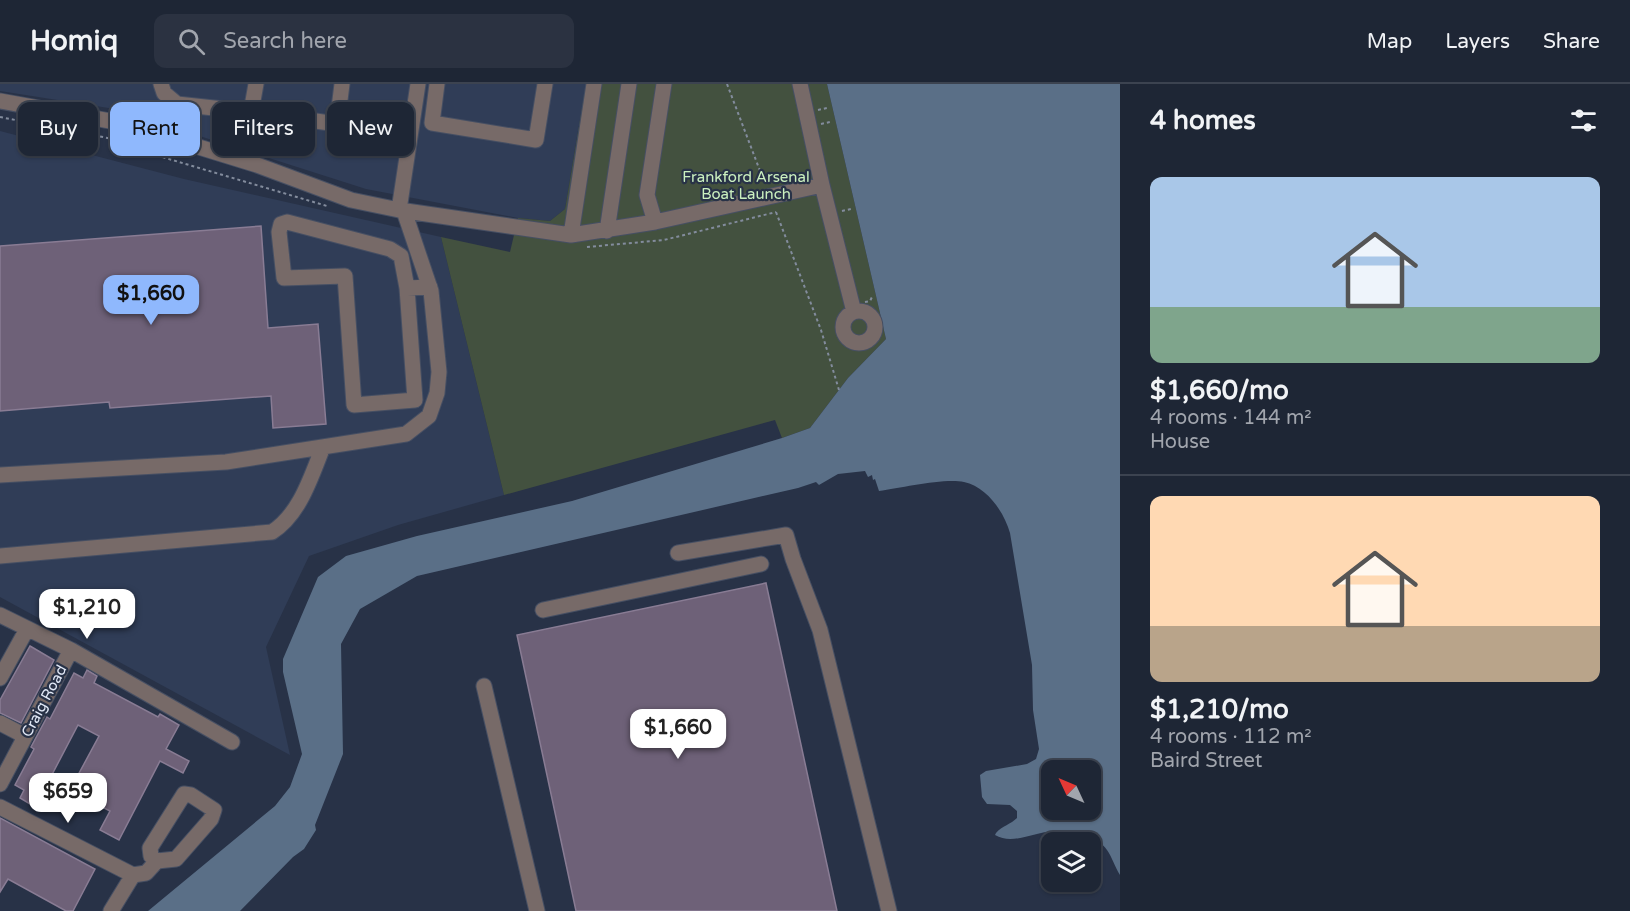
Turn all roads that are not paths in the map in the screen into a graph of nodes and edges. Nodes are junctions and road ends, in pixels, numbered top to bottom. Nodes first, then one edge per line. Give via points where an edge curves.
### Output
1 (161, 84) edge
2 (256, 84) edge
3 (342, 84) edge
4 (418, 84) edge
5 (437, 84) edge
6 (545, 84) edge
7 (594, 84) edge
8 (629, 84) edge
9 (664, 84) edge
10 (800, 84) edge
11 (0, 101) edge
12 (253, 102) edge
13 (212, 108) edge
14 (315, 121) edge
15 (822, 185) junction
16 (401, 210) junction
17 (655, 222) junction
18 (607, 231) junction
19 (571, 235) junction
20 (430, 287) junction
21 (407, 288) junction
22 (854, 312) dead end
23 (323, 447) junction
24 (0, 475) edge
25 (718, 547) junction
26 (678, 553) dead end
27 (0, 556) edge
28 (761, 564) dead end
29 (726, 572) junction
30 (543, 610) dead end
31 (0, 615) edge
32 (27, 629) junction
33 (71, 650) junction
34 (0, 678) edge
35 (484, 686) dead end
36 (0, 723) edge
37 (25, 736) junction
38 (232, 742) dead end
39 (0, 784) edge
40 (0, 807) edge
41 (157, 861) junction
42 (127, 872) junction
43 (111, 911) edge
44 (537, 911) edge
45 (889, 911) edge

1 - 13 street via 164,93 177,104
2 - 12 street
3 - 14 street via 337,124
4 - 16 street
5 - 6 street via 432,123 536,140
7 - 19 street
8 - 18 street
9 - 17 street via 647,195
10 - 15 street
11 - 16 street via 122,123 257,165 351,200
15 - 17 street
15 - 22 street
16 - 19 street
16 - 20 street
17 - 18 street
18 - 19 street
20 - 21 street
20 - 23 street via 439,372 429,416 406,434
21 - 21 street via 401,256 390,249 287,222 281,224 284,278 345,276 354,405 415,400
23 - 24 street via 226,462
23 - 27 street via 299,502 284,524 272,532
25 - 26 street
25 - 29 street
25 - 45 street via 786,535 820,630
28 - 29 street
29 - 30 street
31 - 32 street
32 - 33 street
32 - 34 street
33 - 37 street, Craig Road
33 - 38 street
35 - 44 street
36 - 37 street
37 - 39 street, Craig Road
40 - 42 street
41 - 41 street via 150,848 184,794 214,810 211,819 176,859
41 - 42 street via 146,873
42 - 43 street

